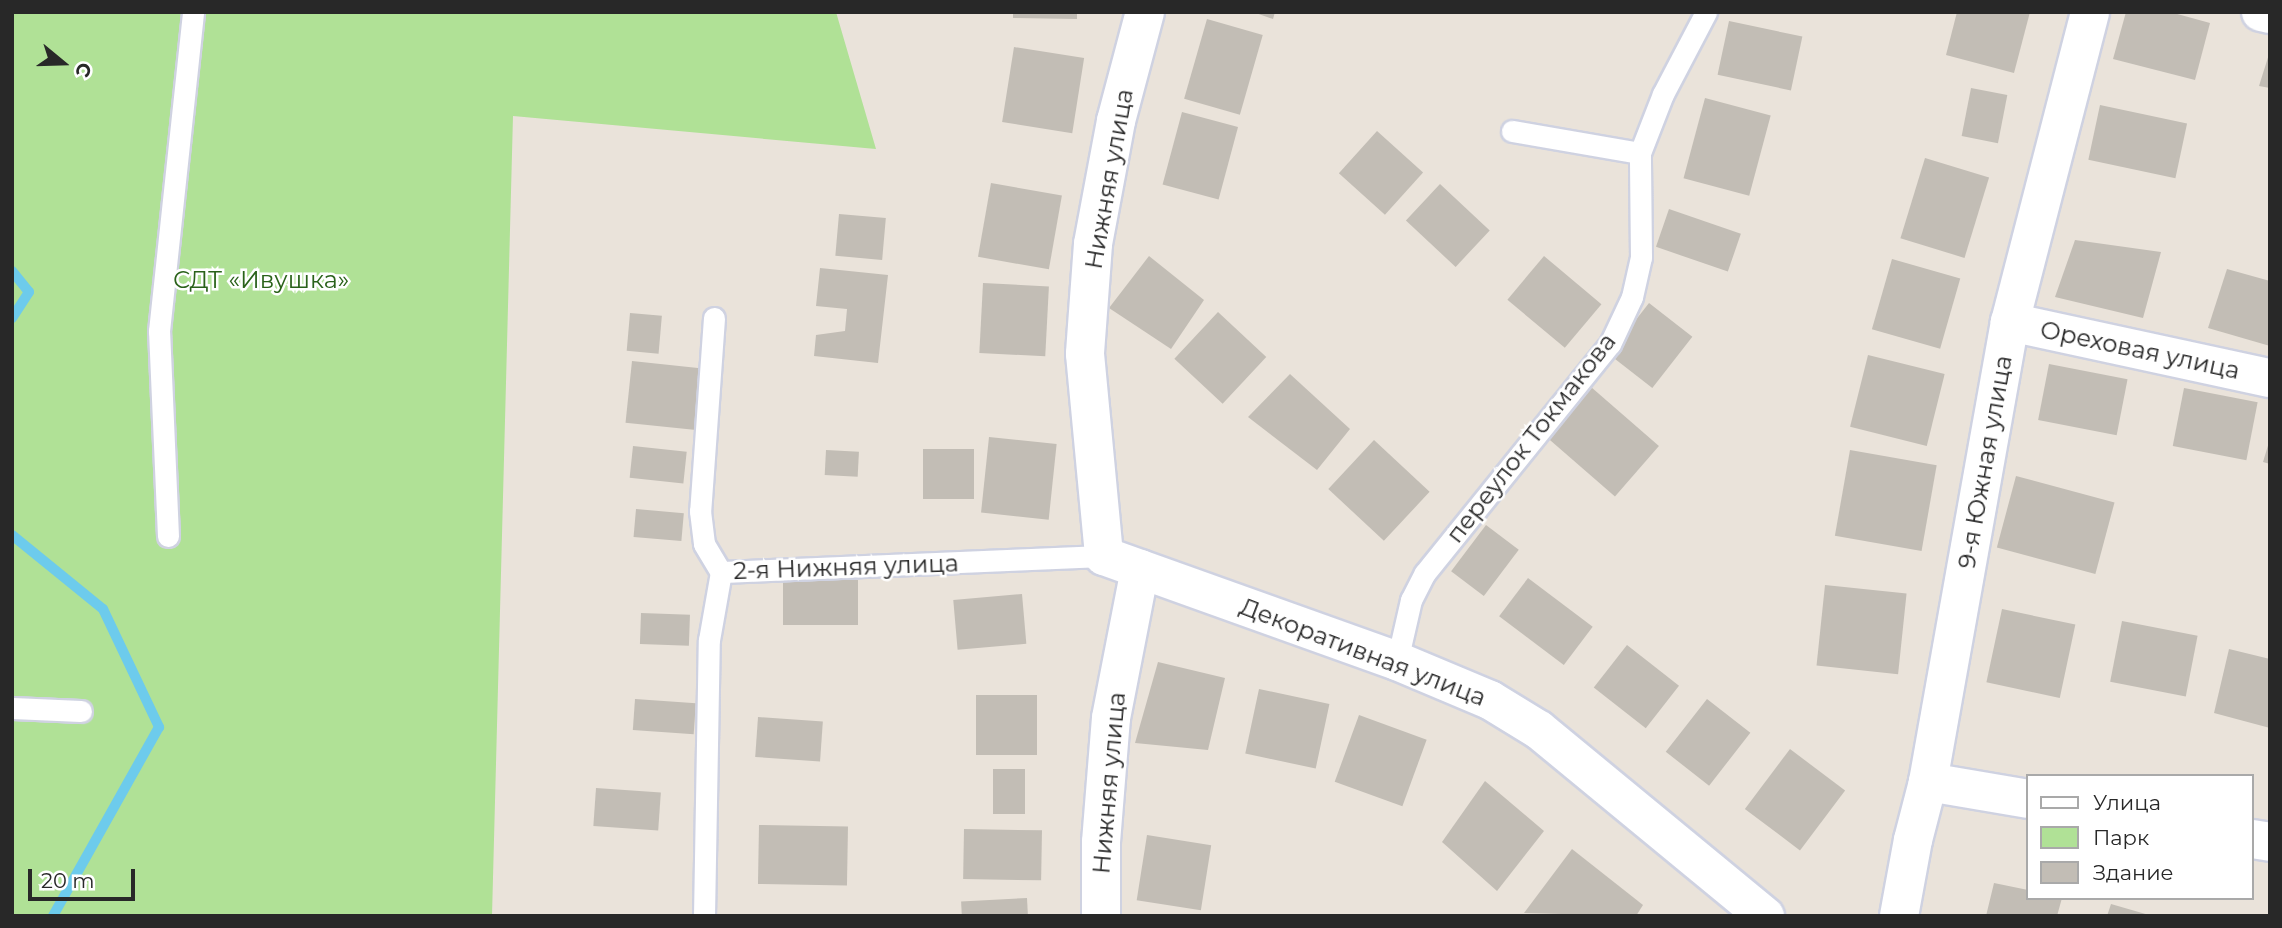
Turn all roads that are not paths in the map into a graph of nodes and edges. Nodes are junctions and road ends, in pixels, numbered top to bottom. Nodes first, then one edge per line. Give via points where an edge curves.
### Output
1 (193, 12) edge
2 (1145, 12) edge
3 (1706, 12) edge
4 (2090, 12) edge
5 (2261, 12) edge
6 (2270, 14) edge
7 (1512, 131) dead end
8 (1640, 153) junction
9 (714, 318) dead end
10 (2010, 322) junction
11 (2270, 378) edge
12 (168, 536) dead end
13 (1104, 556) junction
14 (1140, 569) junction
15 (721, 572) junction
16 (1398, 660) junction
17 (12, 708) edge
18 (81, 711) dead end
19 (1928, 782) junction
20 (2026, 799) edge
21 (704, 916) edge
22 (1101, 916) edge
23 (1765, 916) edge
24 (1899, 916) edge

1 - 12 lane via 159,331
2 - 13 street, Нижняя улица via 1116,121 1093,244 1085,354
3 - 8 lane, переулок Токмакова via 1662,94
4 - 10 street, 9-я Южная улица
5 - 6 street
7 - 8 lane
8 - 16 lane, переулок Токмакова via 1641,257 1632,297 1616,332 1424,573 1411,600
9 - 15 lane via 700,511 704,544
10 - 11 street, Ореховая улица
10 - 19 street, 9-я Южная улица
13 - 14 street, Декоративная улица
13 - 15 lane, 2-я Нижняя улица
14 - 16 street, Декоративная улица
14 - 22 street, Нижняя улица via 1111,718 1101,842
15 - 21 lane, 2-я Нижняя улица via 709,640
16 - 23 street, Декоративная улица via 1490,700 1539,730
17 - 18 lane
19 - 20 street
19 - 24 street, 9-я Южная улица

